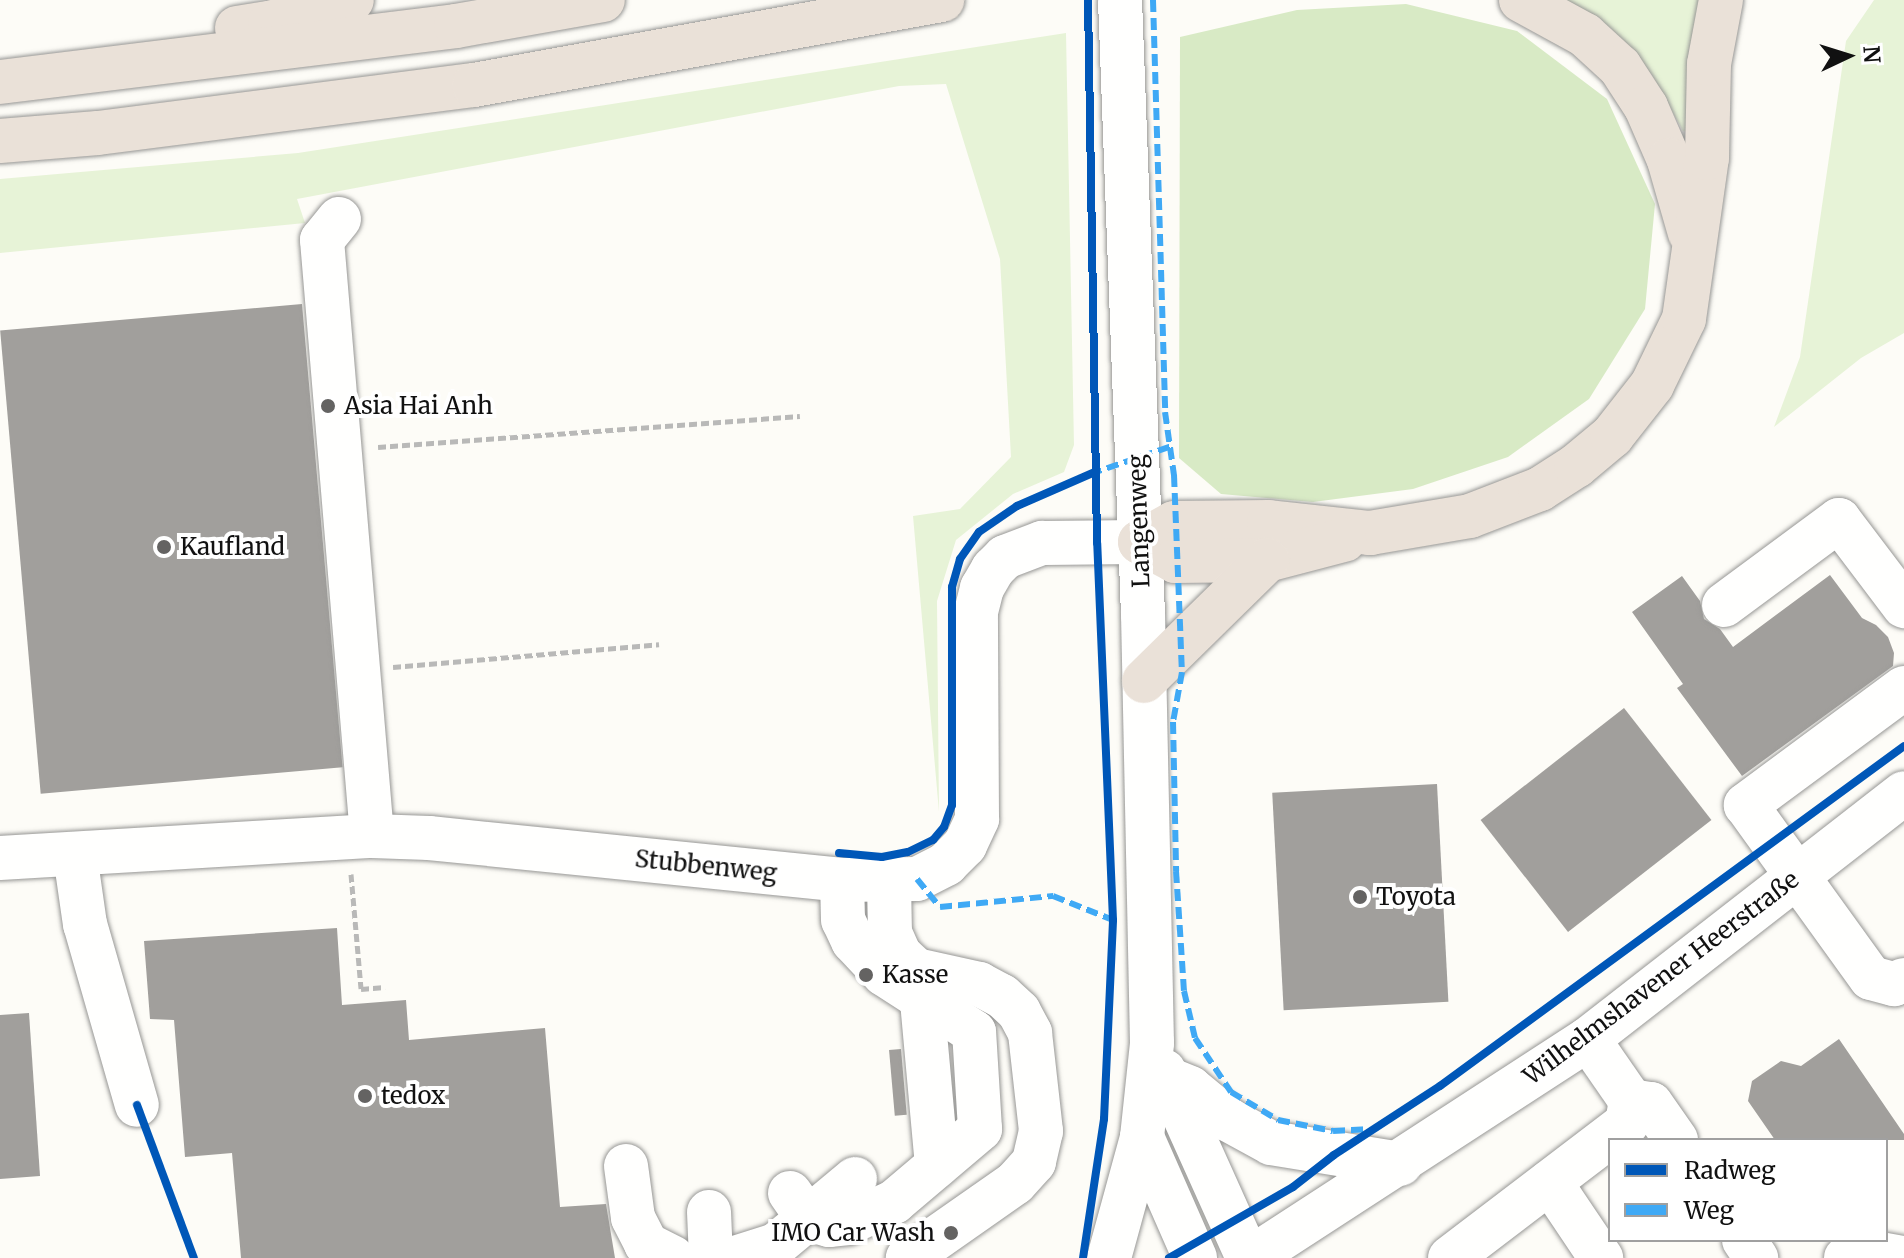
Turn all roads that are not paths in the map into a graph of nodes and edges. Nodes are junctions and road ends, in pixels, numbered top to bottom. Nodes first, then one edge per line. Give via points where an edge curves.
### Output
1 (352, 0) edge
2 (603, 0) edge
3 (942, 0) edge
4 (1120, 0) edge
5 (1521, 0) edge
6 (1721, 0) edge
7 (4, 82) edge
8 (0, 141) edge
9 (339, 219) dead end
10 (1694, 245) junction
11 (1370, 533) junction
12 (1140, 542) junction
13 (1267, 560) junction
14 (1724, 605) dead end
15 (1904, 606) edge
16 (1144, 681) junction
17 (1904, 688) edge
18 (1904, 793) edge
19 (361, 836) junction
20 (75, 855) junction
21 (0, 858) edge
22 (1796, 876) junction
23 (842, 880) junction
24 (889, 882) junction
25 (1904, 980) edge
26 (1588, 1039) junction
27 (1160, 1061) junction
28 (1631, 1101) junction
29 (137, 1105) dead end
30 (1142, 1137) junction
31 (1675, 1138) edge
32 (1400, 1164) junction
33 (626, 1166) dead end
34 (855, 1179) dead end
35 (1550, 1182) junction
36 (709, 1212) dead end
37 (789, 1229) edge
38 (673, 1258) edge
39 (711, 1258) edge
40 (735, 1258) edge
41 (908, 1258) edge
42 (1109, 1258) edge
43 (1195, 1258) edge
44 (1250, 1258) edge
45 (1450, 1258) edge
46 (1601, 1258) edge
47 (1846, 1258) edge
48 (1903, 1258) edge

1 - 7 highway via 270,23 58,52
2 - 7 highway via 456,26
3 - 8 highway via 474,85
4 - 12 street, Langenweg
5 - 10 highway via 1585,35 1620,67 1646,107 1669,160
6 - 10 highway via 1709,64 1707,158
9 - 19 street via 322,240 359,670
10 - 11 highway via 1684,319 1652,385 1612,436 1564,474 1505,504 1470,516
11 - 12 highway via 1269,522 1174,523
11 - 13 highway
12 - 13 highway via 1175,561
12 - 16 street, Langenweg
12 - 24 street, Stubbenweg via 1042,543 1005,557 993,569 976,612 977,819 965,845 946,864 917,879
13 - 16 highway
14 - 15 street via 1839,520
16 - 27 street, Langenweg
17 - 22 street via 1746,805
18 - 22 street, Wilhelmshavener Heerstraße
19 - 20 street, Stubbenweg
19 - 23 street, Stubbenweg via 429,838
20 - 21 street, Stubbenweg
20 - 29 street via 85,924
22 - 25 street via 1871,978 1894,984
22 - 26 street, Wilhelmshavener Heerstraße
23 - 24 street, Stubbenweg
23 - 37 street via 843,920 853,941 884,974 974,1032 980,1129 894,1202 848,1223
24 - 41 street via 890,933 900,955 916,970 979,984 1019,1012 1030,1033 1041,1131 1034,1162 1015,1183
26 - 28 street
26 - 32 street, Wilhelmshavener Heerstraße
27 - 30 street, Langenweg
27 - 32 street via 1229,1120 1271,1143
27 - 44 street, Langenweg
28 - 31 street via 1651,1104
28 - 35 street via 1627,1123
30 - 42 street, Langenweg
30 - 43 street, Langenweg
32 - 44 street, Wilhelmshavener Heerstraße
33 - 38 street via 633,1218 646,1244
34 - 37 street
35 - 45 street
35 - 46 street
36 - 39 street
37 - 40 street
47 - 48 street via 1858,1250

